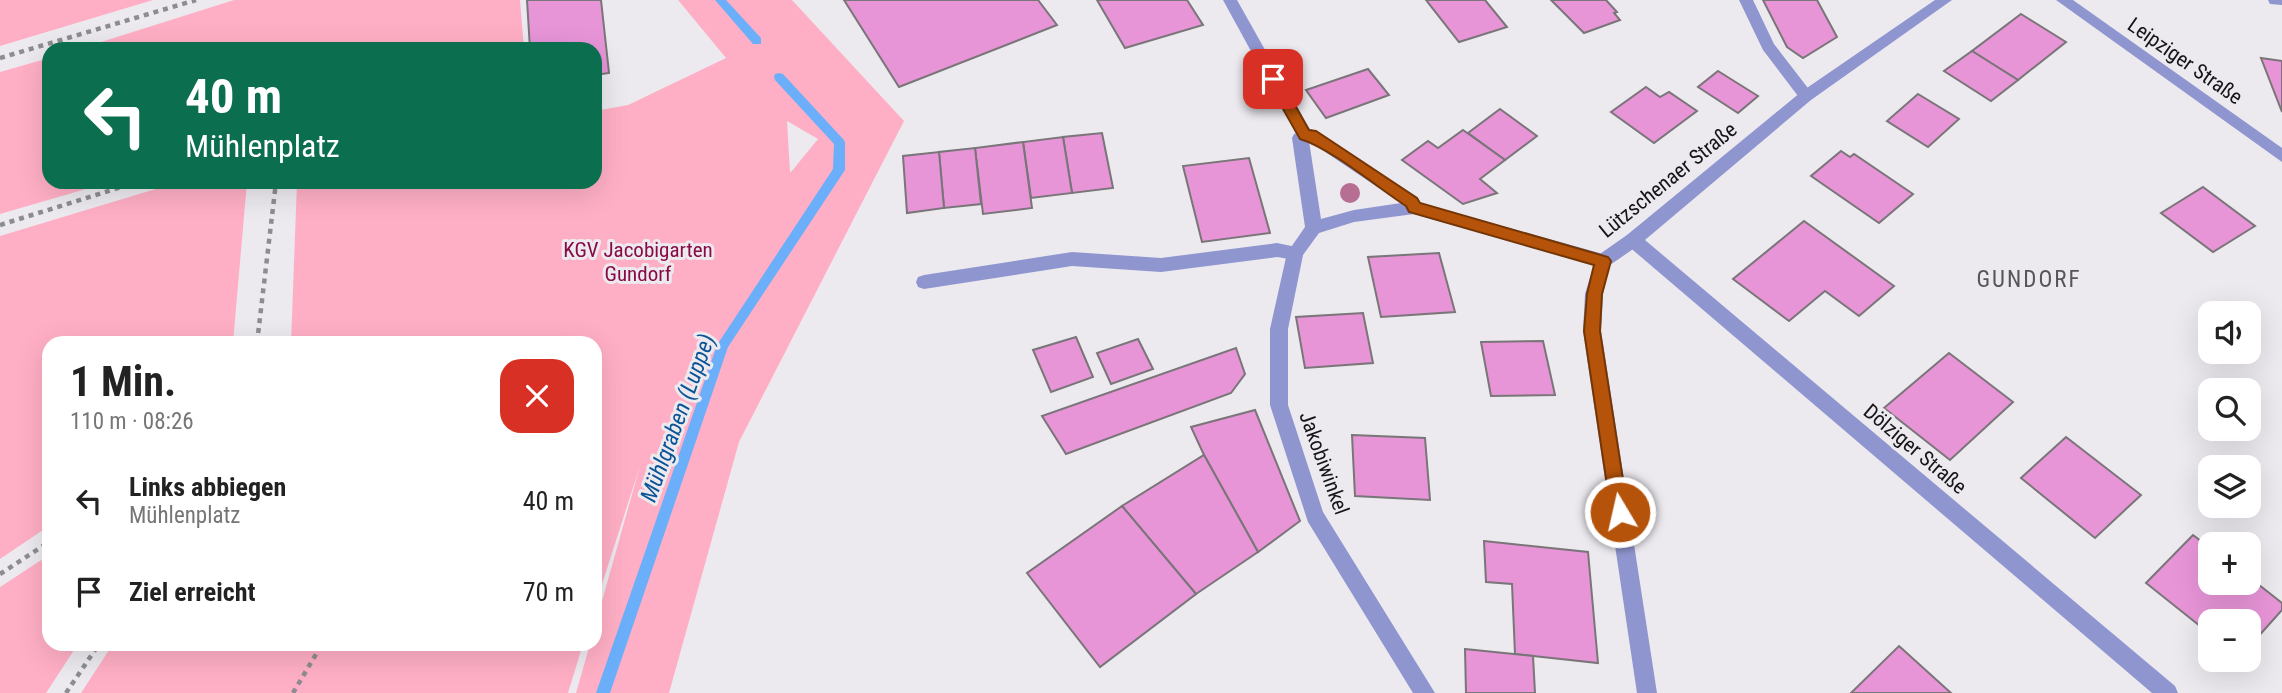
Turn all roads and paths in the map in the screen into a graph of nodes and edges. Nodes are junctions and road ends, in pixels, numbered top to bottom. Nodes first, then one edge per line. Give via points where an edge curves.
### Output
1 (196, 0) edge
2 (1230, 0) edge
3 (1746, 0) edge
4 (1945, 0) edge
5 (2063, 0) edge
6 (2275, 0) edge
7 (2282, 0) edge
8 (54, 42) edge
9 (42, 46) edge
10 (0, 58) edge
11 (1806, 96) junction
12 (1305, 135) junction
13 (2282, 156) edge
14 (115, 189) edge
15 (275, 189) edge
16 (1414, 208) junction
17 (0, 225) edge
18 (1313, 228) junction
19 (1633, 240) junction
20 (1295, 253) junction
21 (1603, 261) junction
22 (924, 282) dead end
23 (258, 336) edge
24 (42, 547) edge
25 (0, 574) edge
26 (94, 651) edge
27 (318, 651) edge
28 (66, 693) edge
29 (293, 693) edge
30 (1425, 693) edge
31 (1647, 693) edge
32 (2168, 693) edge

1 - 8 path
2 - 12 street
3 - 11 street via 1768,46
4 - 11 street, Lützschenaer Straße
5 - 13 street, Leipziger Straße
6 - 7 street
9 - 10 path
11 - 19 street, Lützschenaer Straße
12 - 16 street via 1400,194
12 - 18 street via 1300,138 1300,156 1314,203
14 - 17 path
15 - 23 path
16 - 18 street via 1354,216
16 - 21 street
18 - 20 street, Jakobiwinkel
19 - 21 street, Lützschenaer Straße
19 - 32 street, Dölziger Straße
20 - 22 street via 1277,250 1161,265 1072,259
20 - 30 street, Jakobiwinkel via 1279,330 1279,405 1315,516
21 - 31 street, Lützschenaer Straße via 1594,294 1592,331
24 - 25 path
26 - 28 path
27 - 29 path

